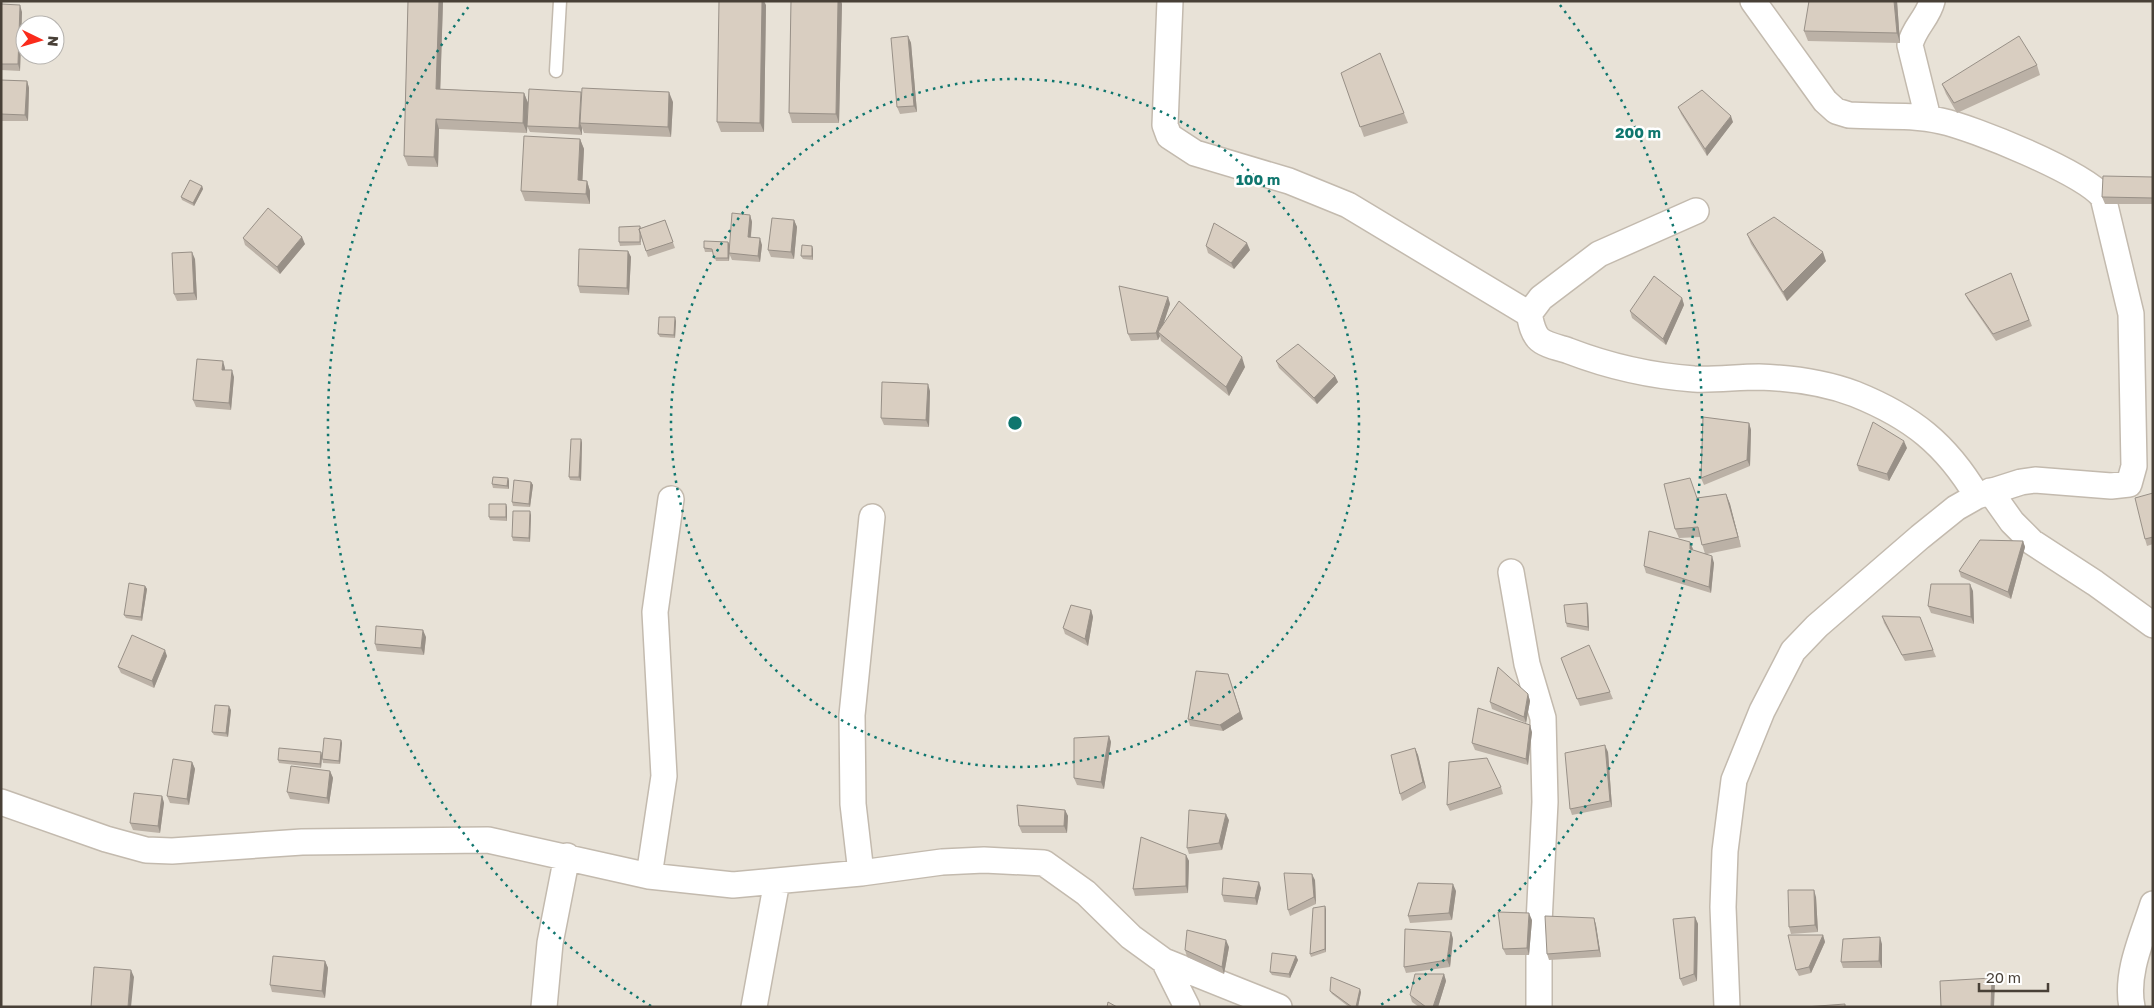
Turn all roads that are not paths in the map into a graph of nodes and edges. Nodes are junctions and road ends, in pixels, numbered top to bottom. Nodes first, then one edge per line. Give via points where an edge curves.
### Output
1 (560, 1) edge
2 (1170, 1) edge
3 (1753, 1) edge
4 (1932, 1) edge
5 (556, 71) dead end
6 (1928, 118) junction
7 (1696, 211) dead end
8 (1529, 314) junction
9 (1984, 493) junction
10 (672, 499) dead end
11 (872, 517) dead end
12 (1510, 572) dead end
13 (2153, 625) edge
14 (1, 802) edge
15 (567, 856) junction
16 (861, 873) junction
17 (649, 876) junction
18 (777, 881) junction
19 (2153, 904) edge
20 (1164, 961) junction
21 (544, 1007) edge
22 (754, 1007) edge
23 (1187, 1007) edge
24 (1279, 1007) edge
25 (1539, 1007) edge
26 (1727, 1007) edge
27 (2132, 1007) edge

1 - 5 lane
2 - 8 street via 1165,108 1169,136 1195,153 1289,181 1348,206
3 - 6 street via 1810,83 1836,111 1848,115
4 - 6 street via 1930,13 1913,34 1910,45
6 - 9 street via 2004,143 2095,187 2103,197 2131,314 2134,466 2129,484 2111,486 2035,480
7 - 8 street via 1599,254 1541,298
8 - 9 street via 1539,340 1588,358 1695,379 1760,377 1810,383 1854,394 1894,413 1931,438
9 - 13 street via 2032,542 2095,582
9 - 26 street via 1940,521 1817,626 1793,651 1762,711 1734,780 1725,851 1723,907
10 - 17 street via 655,612 664,776
11 - 16 street via 852,715 853,804
12 - 25 street via 1527,664 1543,718 1545,802
14 - 15 street via 146,850 302,842 461,839 514,844
15 - 17 street
15 - 21 street via 550,943
16 - 18 street
16 - 20 street via 942,862 1044,863 1086,893 1131,936
17 - 18 street via 733,885
18 - 22 street
19 - 27 street via 2131,973 2129,992
20 - 23 street
20 - 24 street

